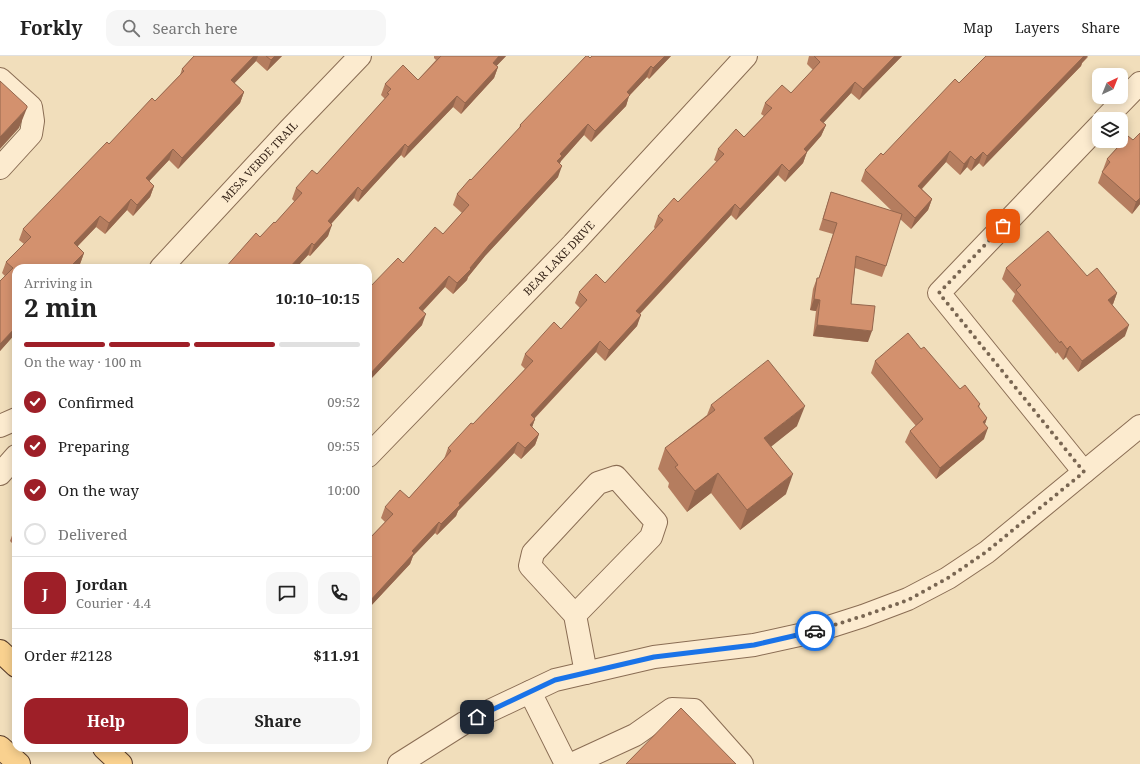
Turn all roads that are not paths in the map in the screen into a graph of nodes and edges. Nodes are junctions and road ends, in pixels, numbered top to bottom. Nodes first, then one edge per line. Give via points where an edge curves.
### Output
1 (360, 56) edge
2 (746, 56) edge
3 (0, 79) edge
4 (1140, 83) edge
5 (1112, 112) edge
6 (1092, 133) edge
7 (0, 168) edge
8 (165, 264) edge
9 (12, 421) edge
10 (0, 426) edge
11 (1140, 426) edge
12 (372, 452) edge
13 (12, 460) edge
14 (1084, 472) junction
15 (0, 474) edge
16 (575, 615) junction
17 (0, 651) edge
18 (12, 662) edge
19 (586, 672) junction
20 (530, 692) junction
21 (0, 747) edge
22 (108, 752) edge
23 (19, 764) edge
24 (121, 764) edge
25 (399, 764) edge
26 (566, 764) edge
27 (572, 764) edge
28 (742, 764) edge

1 - 8 street, MESA VERDE TRAIL
2 - 12 street, BEAR LAKE DRIVE via 573,244
3 - 7 street via 31,107 33,121 31,134
4 - 5 street
6 - 14 street via 939,293
9 - 10 street
11 - 14 street
13 - 15 street
14 - 19 street via 986,552 948,578 908,600 813,632 754,645 654,657
16 - 16 street via 651,537 656,522 616,477 598,483 533,553 530,566
16 - 19 street
17 - 18 main road
19 - 20 street via 555,680
20 - 25 street via 464,723
20 - 26 street
21 - 23 main road
22 - 24 main road
27 - 28 street via 635,735 672,709 694,710

